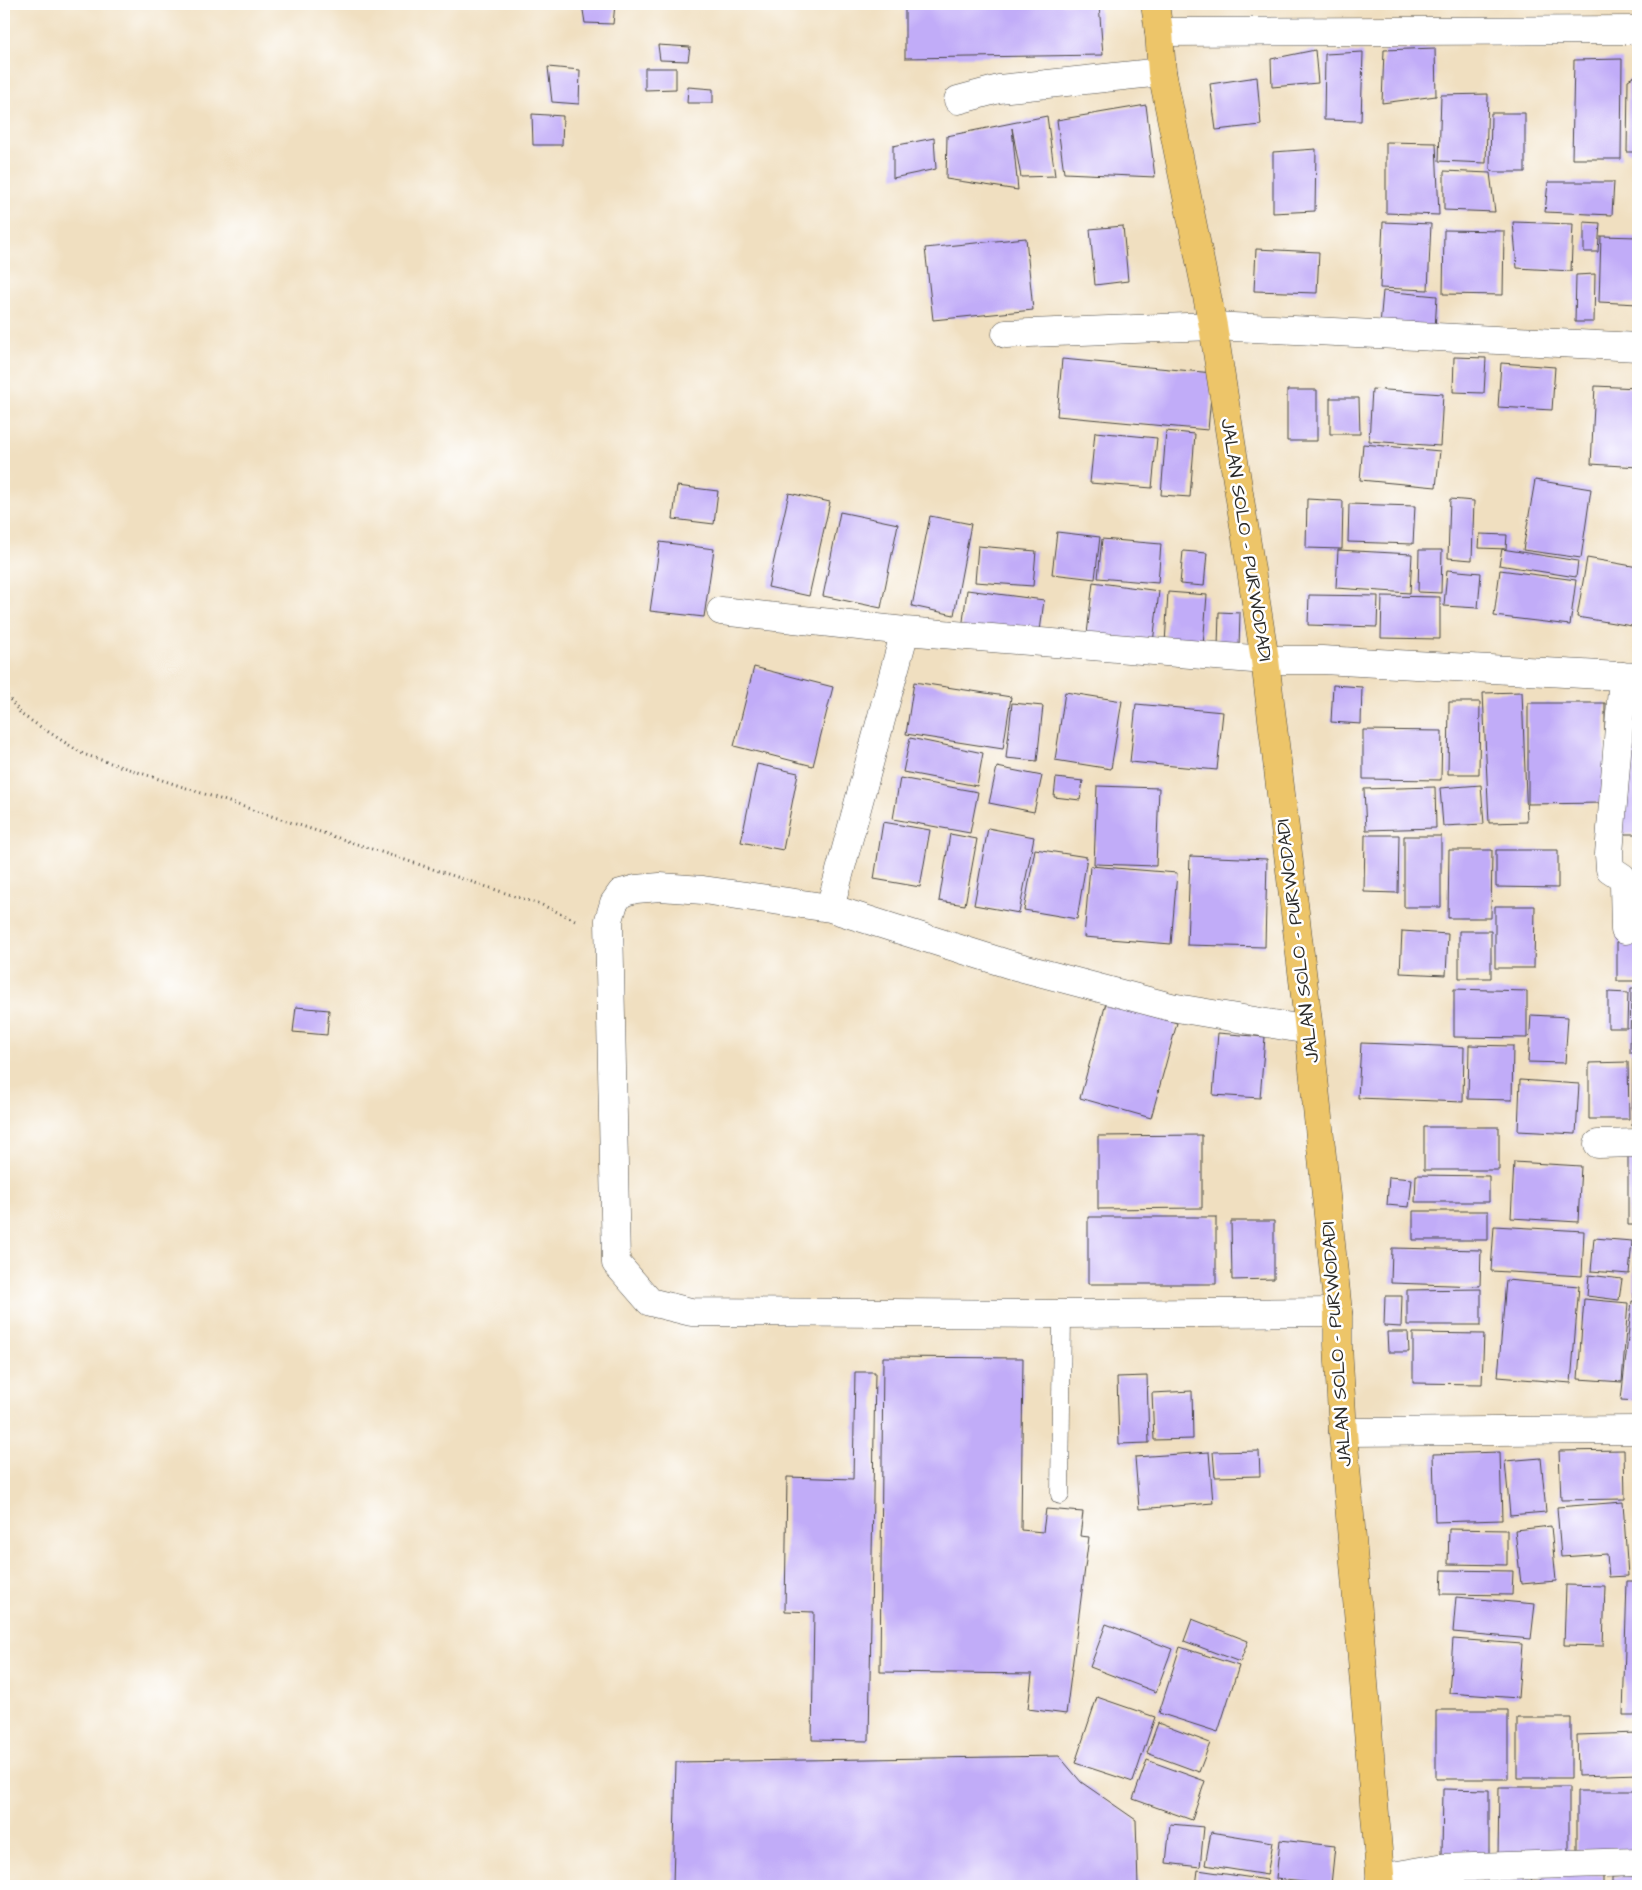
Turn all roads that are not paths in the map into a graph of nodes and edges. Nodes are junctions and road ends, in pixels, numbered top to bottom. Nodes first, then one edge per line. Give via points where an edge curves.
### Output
1 (1155, 4) edge
2 (1638, 30) edge
3 (1159, 32) junction
4 (1162, 72) junction
5 (958, 100) dead end
6 (1213, 326) junction
7 (1006, 334) dead end
8 (1638, 348) edge
9 (721, 611) dead end
10 (904, 631) junction
11 (1265, 660) junction
12 (1631, 677) edge
13 (830, 908) junction
14 (1625, 930) dead end
15 (1309, 1030) junction
16 (1638, 1142) edge
17 (1598, 1144) dead end
18 (1338, 1312) junction
19 (1062, 1314) junction
20 (1638, 1430) edge
21 (1343, 1432) junction
22 (1060, 1495) dead end
23 (1638, 1862) edge
24 (1381, 1882) edge

1 - 3 main road, JALAN SOLO - PURWODADI
2 - 3 street
3 - 4 main road, JALAN SOLO - PURWODADI
4 - 5 street via 999,89
4 - 6 main road, JALAN SOLO - PURWODADI
6 - 7 street
6 - 8 street
6 - 11 main road, JALAN SOLO - PURWODADI
9 - 10 street
10 - 11 street
10 - 13 street
11 - 12 street via 1322,660
11 - 15 main road, JALAN SOLO - PURWODADI
12 - 14 street via 1609,854 1610,869 1622,877 1624,884
13 - 15 street via 1008,964 1171,1007
13 - 19 street via 660,887 621,893 614,903 609,920 616,1263 650,1302 691,1312
15 - 18 main road, JALAN SOLO - PURWODADI
16 - 17 street
18 - 19 street
18 - 21 main road, JALAN SOLO - PURWODADI
19 - 22 lane
20 - 21 street
21 - 24 main road, JALAN SOLO - PURWODADI
23 - 24 street via 1439,1868

